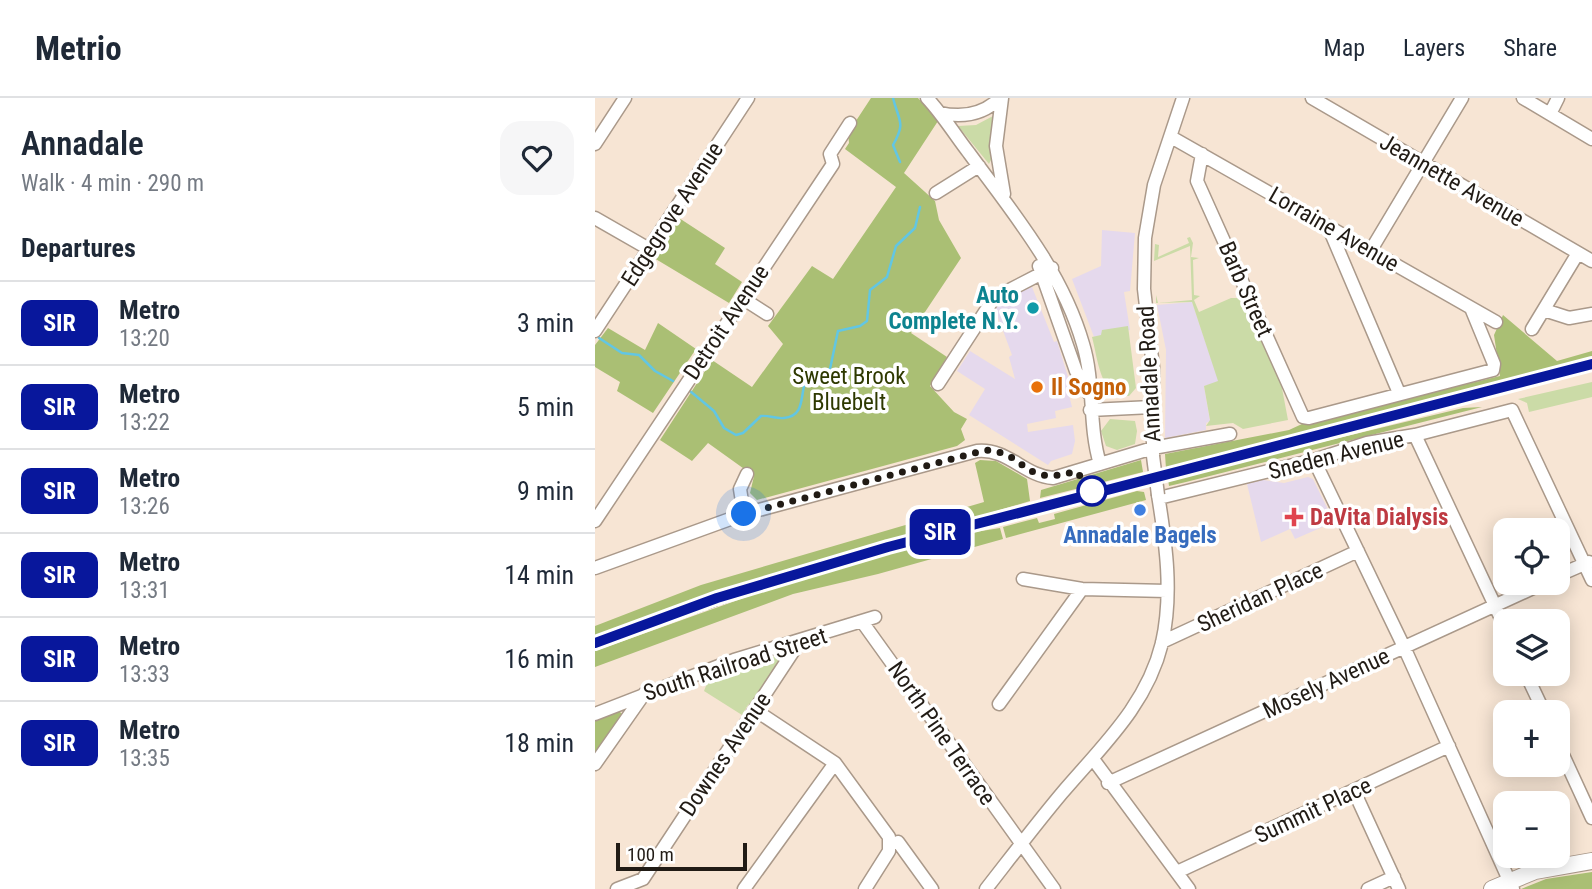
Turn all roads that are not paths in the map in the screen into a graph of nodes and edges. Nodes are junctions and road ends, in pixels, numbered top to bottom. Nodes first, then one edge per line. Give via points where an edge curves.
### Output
1 (625, 98) edge
2 (748, 98) edge
3 (927, 98) edge
4 (1001, 98) edge
5 (1183, 98) edge
6 (1312, 98) edge
7 (1462, 98) edge
8 (1523, 98) edge
9 (1558, 98) edge
10 (940, 113) junction
11 (1550, 114) junction
12 (850, 123) dead end
13 (1171, 137) junction
14 (1592, 139) edge
15 (595, 144) edge
16 (1202, 154) junction
17 (1424, 163) junction
18 (979, 166) junction
19 (936, 192) dead end
20 (1007, 201) junction
21 (595, 218) edge
22 (1328, 226) junction
23 (649, 249) junction
24 (1371, 250) junction
25 (1578, 253) junction
26 (1592, 261) edge
27 (1047, 271) junction
28 (742, 298) junction
29 (1471, 308) junction
30 (1544, 310) junction
31 (767, 314) dead end
32 (1592, 314) edge
33 (1496, 322) dead end
34 (1532, 329) dead end
35 (595, 331) edge
36 (938, 384) dead end
37 (1399, 393) junction
38 (1152, 407) junction
39 (1090, 410) junction
40 (1230, 434) dead end
41 (1415, 435) junction
42 (1153, 452) junction
43 (1314, 460) junction
44 (1100, 464) junction
45 (747, 474) dead end
46 (1158, 496) junction
47 (744, 514) junction
48 (595, 520) edge
49 (1358, 551) junction
50 (1588, 562) edge
51 (595, 568) edge
52 (1570, 570) edge
53 (1023, 579) dead end
54 (1592, 580) edge
55 (1082, 589) junction
56 (1167, 591) junction
57 (1518, 595) edge
58 (1495, 606) junction
59 (1496, 609) edge
60 (869, 620) joint
61 (800, 641) junction
62 (1162, 642) junction
63 (1404, 647) junction
64 (644, 694) junction
65 (999, 704) dead end
66 (755, 710) junction
67 (595, 714) edge
68 (1449, 746) junction
69 (1093, 759) junction
70 (835, 763) junction
71 (595, 764) edge
72 (1570, 770) edge
73 (1108, 783) junction
74 (1354, 791) junction
75 (1592, 818) edge
76 (894, 839) junction
77 (1020, 844) junction
78 (1592, 861) edge
79 (1177, 872) junction
80 (1397, 883) edge
81 (1511, 884) edge
82 (617, 889) edge
83 (744, 889) edge
84 (865, 889) edge
85 (932, 889) edge
86 (986, 889) edge
87 (1054, 889) edge
88 (1189, 889) edge
89 (1368, 889) edge
90 (1492, 889) edge

1 - 15 street
2 - 23 street, Edgegrove Avenue
3 - 10 street
4 - 10 street via 976,114
4 - 20 street via 996,155
5 - 13 street, Annadale Road
6 - 17 street, Jeannette Avenue
7 - 17 street
8 - 11 street
9 - 11 street
10 - 18 street
11 - 14 street
12 - 28 street, Detroit Avenue via 830,154 833,164
13 - 16 street, Lorraine Avenue
13 - 38 street, Annadale Road via 1154,185 1145,238
16 - 22 street, Lorraine Avenue
16 - 37 street, Barb Street via 1197,181 1301,414 1309,418
17 - 24 street
17 - 25 street, Jeannette Avenue
18 - 19 street
18 - 20 street
20 - 27 street
21 - 23 street
22 - 24 street, Lorraine Avenue
22 - 37 street
23 - 35 street, Edgegrove Avenue
24 - 29 street, Lorraine Avenue
25 - 26 street, Jeannette Avenue
25 - 30 street
27 - 36 street via 994,298
27 - 39 street via 1083,341 1090,369
28 - 31 street
28 - 48 street, Detroit Avenue
29 - 33 street, Lorraine Avenue
29 - 37 street via 1493,370
30 - 32 street via 1569,318
30 - 34 street
38 - 39 street
38 - 42 street, Annadale Road
39 - 44 street
40 - 42 street
41 - 43 street, Sneden Avenue via 1367,443
41 - 50 street, Sneden Avenue via 1512,410
41 - 58 street
42 - 44 street
42 - 46 street, Annadale Road, bridge
43 - 46 street, Sneden Avenue
43 - 49 street
44 - 47 street via 1045,478 986,450
45 - 47 street via 740,489
46 - 56 street, Annadale Road via 1167,544
47 - 51 street
49 - 62 street, Sheridan Place
49 - 63 street
50 - 52 street
50 - 54 street
53 - 55 street
55 - 56 street
55 - 65 street
56 - 62 street, Annadale Road
57 - 58 street, Mosely Avenue
58 - 59 street
58 - 63 street, Mosely Avenue
60 - 61 street, South Railroad Street
60 - 77 street, North Pine Terrace
61 - 64 street, South Railroad Street
61 - 66 street, Downes Avenue
62 - 69 street, Annadale Road via 1133,709
63 - 68 street
63 - 73 street, Mosely Avenue
64 - 67 street, South Railroad Street
64 - 71 street
66 - 70 street
66 - 82 street, Downes Avenue via 643,879
68 - 74 street, Summit Place
68 - 81 street
69 - 73 street
69 - 77 street, Annadale Road
70 - 76 street
70 - 83 street
72 - 75 street
73 - 79 street
74 - 79 street, Summit Place
74 - 80 street
76 - 84 street
76 - 85 street
77 - 86 street, Annadale Road
77 - 87 street, North Pine Terrace
78 - 81 main road via 1559,865
79 - 88 street
80 - 89 street
81 - 90 main road

